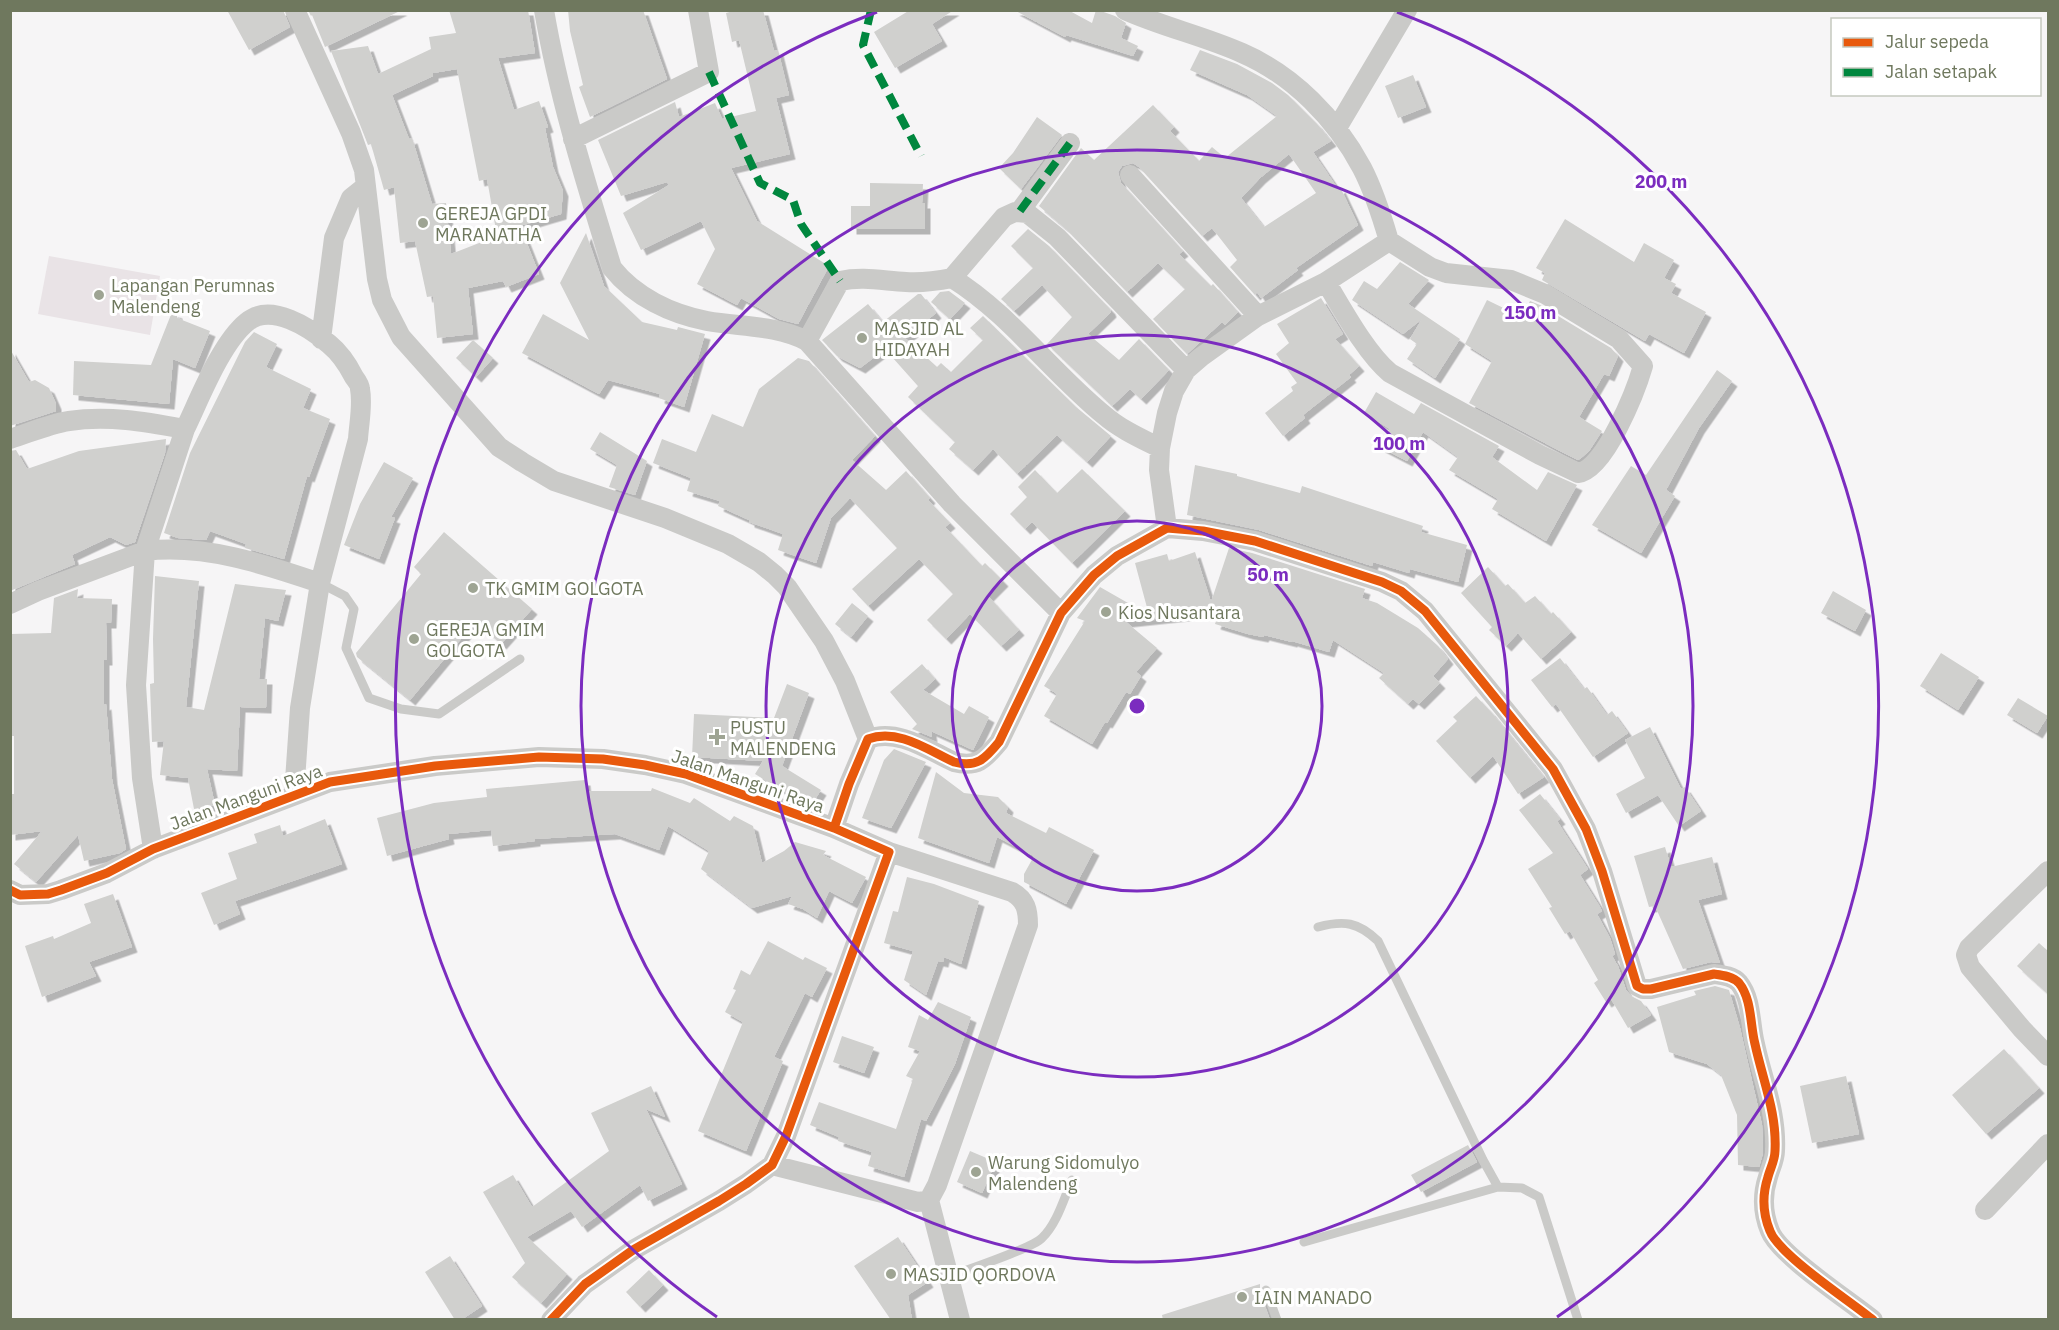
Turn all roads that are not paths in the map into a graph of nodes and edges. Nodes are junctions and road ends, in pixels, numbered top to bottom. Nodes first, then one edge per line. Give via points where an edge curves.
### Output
1 (295, 10) edge
2 (544, 10) edge
3 (698, 10) edge
4 (1125, 10) edge
5 (1407, 10) edge
6 (1337, 128) junction
7 (573, 139) junction
8 (1070, 143) dead end
9 (1130, 176) dead end
10 (366, 186) junction
11 (1020, 211) junction
12 (1389, 242) junction
13 (952, 278) junction
14 (1326, 282) junction
15 (1258, 315) junction
16 (321, 339) junction
17 (807, 341) junction
18 (1186, 370) junction
19 (185, 429) junction
20 (10, 440) edge
21 (1160, 448) junction
22 (1167, 528) junction
23 (145, 551) junction
24 (320, 583) junction
25 (10, 604) edge
26 (1060, 613) junction
27 (520, 659) dead end
28 (868, 739) junction
29 (294, 795) junction
30 (834, 828) junction
31 (153, 849) junction
32 (889, 852) junction
33 (2049, 871) edge
34 (10, 890) edge
35 (1318, 927) dead end
36 (2049, 1056) edge
37 (2049, 1144) edge
38 (772, 1165) junction
39 (1072, 1180) dead end
40 (1498, 1187) junction
41 (929, 1200) junction
42 (1985, 1210) dead end
43 (1304, 1242) dead end
44 (946, 1271) junction
45 (1266, 1290) dead end
46 (551, 1320) edge
47 (960, 1320) edge
48 (1277, 1320) edge
49 (1578, 1320) edge
50 (1873, 1320) edge

1 - 10 street via 351,133
2 - 7 street
3 - 7 street via 709,72
4 - 6 street via 1152,23 1241,52 1273,68
5 - 6 street
6 - 12 street via 1362,168
7 - 17 street via 612,268 629,287 669,309 706,320 793,334
8 - 11 street
9 - 15 street
10 - 16 street via 351,198 334,238
10 - 28 street via 382,300 416,356 499,447 522,462 555,482 665,518 728,544 775,574 824,640
11 - 13 street via 1004,217
11 - 18 street via 1057,237
12 - 14 street
12 - 14 street via 1446,273 1511,280 1545,294 1619,339 1635,355 1643,366 1639,380 1607,448 1591,469 1578,473 1569,470 1390,373 1368,348
13 - 17 street via 932,282 854,278 840,281
13 - 21 street via 969,288 1105,416
14 - 15 street
15 - 18 street
16 - 19 street via 282,317 268,314 246,322 218,361
16 - 24 street via 348,365 360,387 358,439
17 - 26 street via 952,504
18 - 21 street via 1174,391
19 - 20 street via 99,418 67,422
19 - 23 street
21 - 22 street
22 - 26 street via 1094,575
22 - 50 street via 1203,531 1266,545 1382,582 1401,591 1425,611 1553,769 1575,806 1602,871 1637,986 1651,989 1714,974 1736,980 1741,986 1775,1123 1776,1155 1763,1211 1770,1234 1786,1252
23 - 24 street via 170,548 231,557
23 - 25 street
23 - 31 street via 136,685 142,777
24 - 27 lane via 345,596 354,609 346,648 369,698 401,709 439,714
24 - 29 street via 300,708
26 - 28 street via 999,742 985,758 973,764 954,762 902,738 880,735
28 - 30 street
29 - 30 street, Jalan Manguni Raya via 330,782 435,766 539,757 603,759 686,774
29 - 31 street, Jalan Manguni Raya
30 - 32 street, Jalan Manguni Raya
31 - 34 street, Jalan Manguni Raya via 61,891 20,895
32 - 38 street
32 - 41 street, Jalan Manguni Raya via 1012,892 1023,900 1028,916
33 - 36 street via 1966,955 1978,978
35 - 40 lane via 1346,923 1366,930 1378,941
37 - 42 street
38 - 41 street via 918,1202
38 - 46 street via 746,1185 633,1250 585,1284
39 - 44 lane via 1042,1239
40 - 43 lane
40 - 49 lane via 1522,1188 1539,1197
41 - 44 street
44 - 47 street
45 - 48 lane

